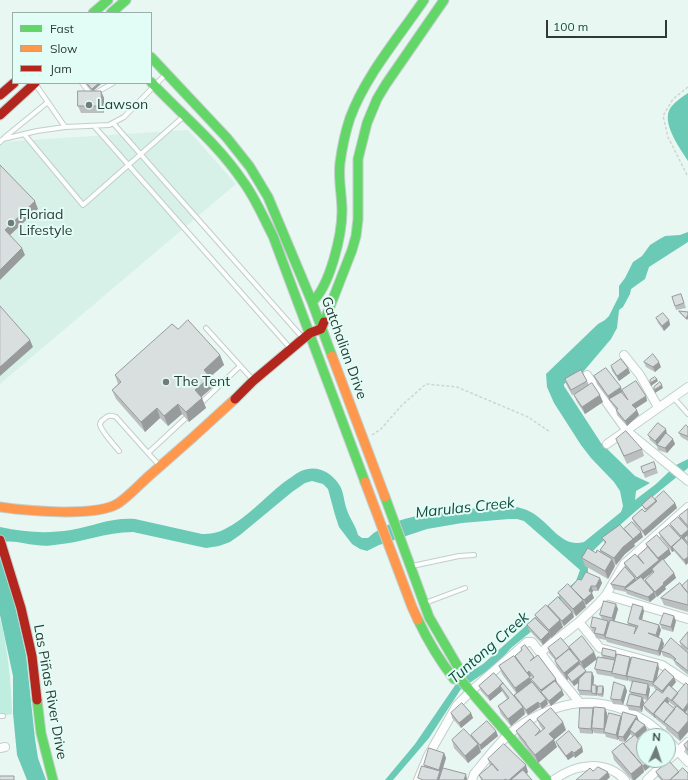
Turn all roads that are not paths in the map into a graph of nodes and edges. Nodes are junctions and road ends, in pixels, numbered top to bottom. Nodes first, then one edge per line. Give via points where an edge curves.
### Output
1 (126, 0) edge
2 (424, 0) edge
3 (444, 0) edge
4 (105, 2) edge
5 (94, 12) edge
6 (110, 12) edge
7 (111, 12) edge
8 (152, 58) edge
9 (167, 74) junction
10 (13, 84) edge
11 (34, 84) edge
12 (36, 84) edge
13 (83, 84) edge
14 (153, 84) edge
15 (108, 85) edge
16 (0, 95) edge
17 (48, 102) junction
18 (0, 115) edge
19 (184, 116) junction
20 (113, 123) junction
21 (94, 126) junction
22 (65, 127) junction
23 (218, 128) junction
24 (24, 134) junction
25 (207, 139) junction
26 (1, 140) edge
27 (141, 155) junction
28 (129, 165) junction
29 (312, 302) junction
30 (206, 328) dead end
31 (321, 329) junction
32 (307, 336) junction
33 (291, 349) junction
34 (624, 355) dead end
35 (240, 366) junction
36 (587, 375) dead end
37 (253, 381) junction
38 (688, 386) edge
39 (672, 397) junction
40 (658, 407) junction
41 (688, 414) edge
42 (627, 431) junction
43 (607, 444) dead end
44 (119, 451) dead end
45 (148, 453) junction
46 (160, 466) junction
47 (685, 479) edge
48 (0, 507) edge
49 (688, 507) edge
50 (1, 542) edge
51 (474, 555) dead end
52 (411, 566) junction
53 (466, 588) dead end
54 (606, 594) junction
55 (424, 603) junction
56 (688, 619) edge
57 (579, 622) junction
58 (541, 652) junction
59 (451, 657) junction
60 (441, 663) junction
61 (460, 679) junction
62 (688, 682) edge
63 (469, 689) junction
64 (580, 703) junction
65 (654, 728) edge
66 (508, 735) junction
67 (688, 742) edge
68 (678, 750) joint
69 (688, 762) edge
70 (660, 768) edge
71 (53, 780) edge
72 (418, 780) edge
73 (472, 780) edge
74 (547, 780) edge
75 (554, 780) edge
76 (625, 780) edge
77 (647, 780) edge

1 - 7 street
2 - 29 street via 376,69 363,90 352,116 340,159 342,212 337,247 320,296
3 - 31 street via 386,84 367,123 358,159 356,236
4 - 5 street
4 - 6 street
8 - 9 street, Gatchalian Drive
9 - 14 lane
9 - 23 street, Gatchalian Drive
10 - 16 street
11 - 18 street
12 - 17 lane
13 - 15 lane via 94,94
14 - 19 street, Gatchalian Drive
14 - 20 lane via 124,117
17 - 22 lane
17 - 26 lane
19 - 25 street, Gatchalian Drive
19 - 27 lane
20 - 21 lane
20 - 27 lane
21 - 22 lane
21 - 28 lane
22 - 24 lane
23 - 25 street
23 - 29 street, Gatchalian Drive via 250,167 268,198
24 - 26 lane
24 - 28 lane via 83,205
25 - 32 street, Gatchalian Drive via 238,174 273,236
27 - 28 lane
27 - 32 lane
28 - 33 lane
29 - 31 street, Gatchalian Drive
30 - 35 lane
31 - 32 street
31 - 52 street, Gatchalian Drive
32 - 33 street
32 - 60 street, Gatchalian Drive via 415,613
33 - 37 street
34 - 40 street via 640,375
35 - 37 lane
35 - 45 lane
36 - 42 street
37 - 46 street via 198,434
38 - 39 street
39 - 40 street
39 - 41 lane
40 - 42 street
42 - 43 street
42 - 47 street
44 - 45 lane via 101,429 100,424 107,416 116,417
45 - 46 lane
46 - 48 street via 117,504 97,510 57,512
49 - 54 street via 624,564
50 - 71 street, Las Piñas River Drive via 32,656 41,733
51 - 52 lane
52 - 55 street, Gatchalian Drive
53 - 55 lane
54 - 56 street via 659,607
54 - 57 street
55 - 59 street, Gatchalian Drive
57 - 58 street
57 - 62 street via 600,648 662,665
58 - 63 street via 532,642 527,642
58 - 64 street
59 - 60 street
59 - 61 street, Gatchalian Drive via 461,672
60 - 61 street, Gatchalian Drive via 454,679
61 - 63 street, Gatchalian Drive
63 - 66 street, Gatchalian Drive
63 - 72 street via 439,734
64 - 65 street via 610,706 625,711 642,718
64 - 66 street via 534,717
66 - 73 street via 474,774
66 - 74 street, Gatchalian Drive
67 - 68 street
68 - 69 street
70 - 77 street
75 - 76 street via 574,768 599,766 611,770

